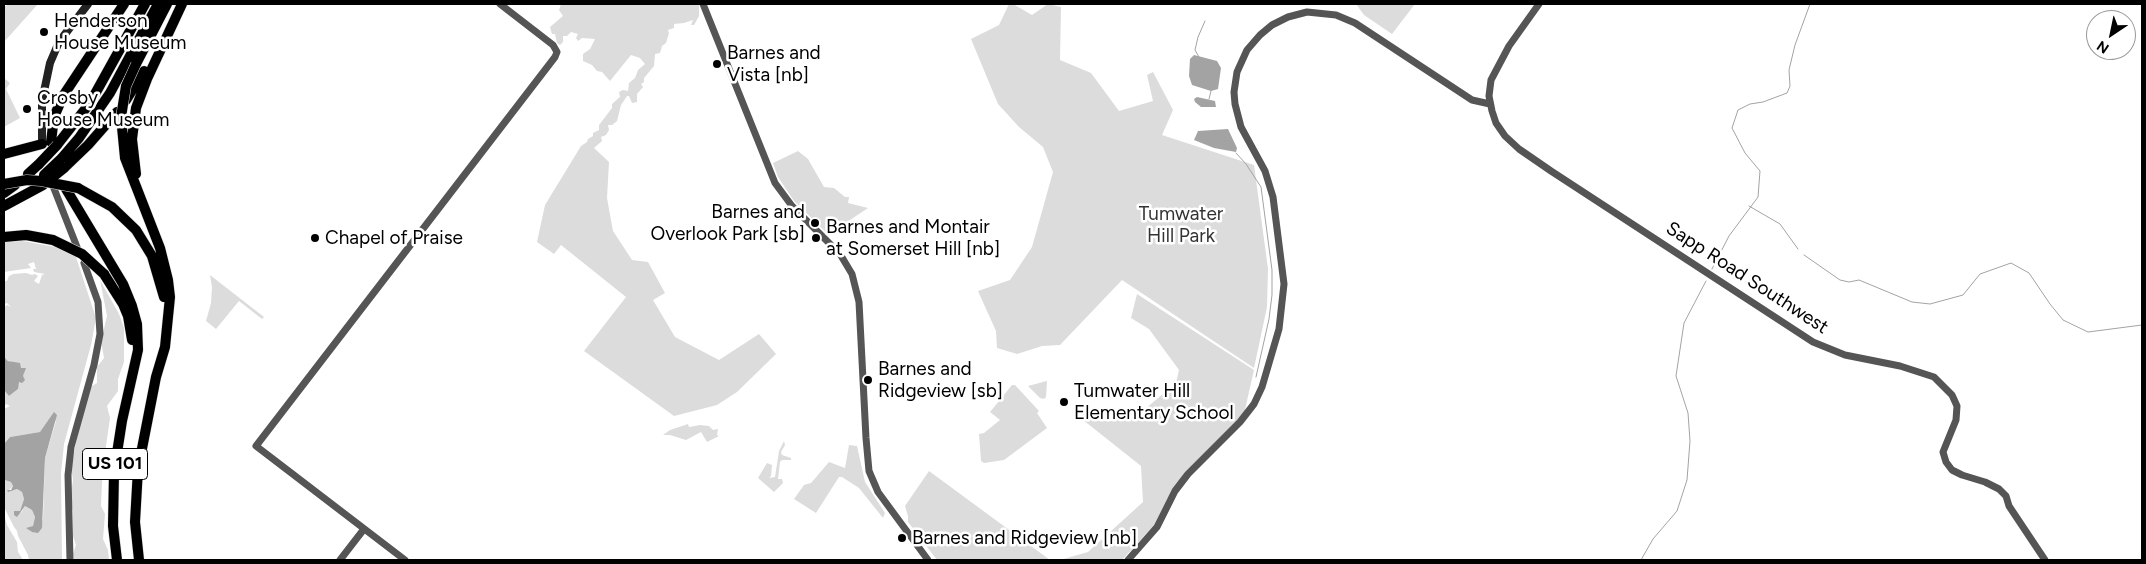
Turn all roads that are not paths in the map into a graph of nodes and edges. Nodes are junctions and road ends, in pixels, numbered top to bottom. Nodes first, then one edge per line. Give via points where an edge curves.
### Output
1 (88, 4) edge
2 (124, 4) edge
3 (130, 4) edge
4 (145, 4) edge
5 (158, 4) edge
6 (167, 4) edge
7 (177, 4) edge
8 (182, 4) edge
9 (500, 4) edge
10 (703, 4) edge
11 (1538, 4) edge
12 (91, 56) junction
13 (126, 100) dead end
14 (1490, 104) junction
15 (119, 114) junction
16 (48, 145) junction
17 (4, 154) edge
18 (28, 174) dead end
19 (52, 176) junction
20 (4, 184) edge
21 (15, 186) dead end
22 (66, 189) dead end
23 (4, 193) edge
24 (4, 206) edge
25 (146, 211) junction
26 (4, 237) edge
27 (78, 247) dead end
28 (84, 263) dead end
29 (133, 368) junction
30 (156, 377) junction
31 (364, 529) junction
32 (70, 560) edge
33 (117, 560) edge
34 (139, 560) edge
35 (340, 560) edge
36 (405, 560) edge
37 (928, 560) edge
38 (1128, 560) edge
39 (2045, 560) edge

1 - 16 main road via 59,42 50,63 42,101
2 - 12 highway
3 - 12 highway
4 - 16 highway via 90,103
5 - 19 highway via 110,93
6 - 15 highway, bridge via 126,86
7 - 13 highway
8 - 25 highway via 147,79 133,124 133,155
9 - 31 street via 553,45 557,52 555,57 256,446
10 - 37 street via 775,183 792,206 840,254 852,274 859,302 869,471 878,492
11 - 14 street, Sapp Road Southwest via 1496,67 1491,80
12 - 16 highway via 60,102
14 - 38 street via 1472,100 1355,23 1336,15 1307,12 1288,17 1272,25 1247,50 1237,72 1234,98 1241,127 1261,161 1273,197 1284,284 1280,329 1254,404 1188,474 1156,527
14 - 39 street, Sapp Road Southwest via 1500,131 1519,149 1813,342 1845,355 1900,366 1934,377 1952,395 1957,406 1956,420 1943,452 1946,462 1952,470 1985,482 2006,496 2009,506
15 - 19 highway
15 - 25 highway via 125,158
16 - 17 highway
16 - 18 highway, bridge via 40,164
19 - 24 highway
19 - 27 street
20 - 30 highway, bridge via 41,180 78,188 119,212 136,230 161,279 165,307
21 - 23 highway
22 - 29 highway via 130,300 138,333
25 - 30 highway via 165,264 170,296 168,330
26 - 29 highway, bridge via 26,235 53,240 82,254 104,274 128,316
28 - 32 street via 98,302 100,334 71,447 68,475
29 - 33 highway, US 101 via 114,472 113,517
30 - 34 highway, US 101 via 137,486 135,522
31 - 35 street
31 - 36 street

